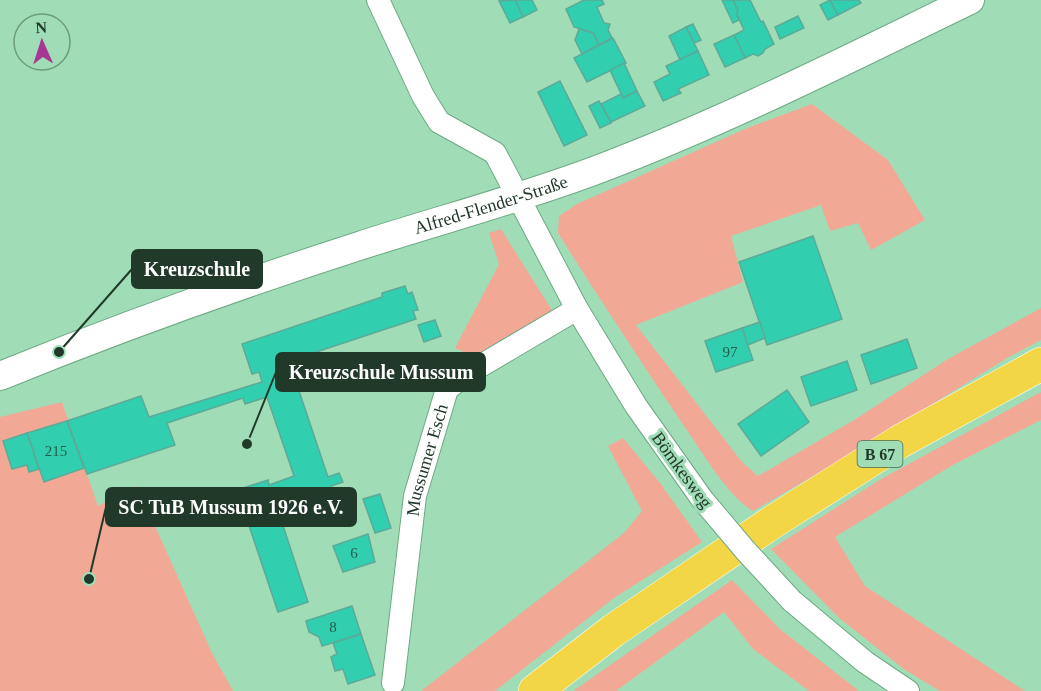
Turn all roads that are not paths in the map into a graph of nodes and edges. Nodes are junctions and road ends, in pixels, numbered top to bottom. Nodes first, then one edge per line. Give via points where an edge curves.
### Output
1 (378, 0) edge
2 (970, 0) edge
3 (519, 197) junction
4 (577, 309) junction
5 (1041, 364) edge
6 (0, 376) edge
7 (393, 683) dead end
8 (535, 691) edge
9 (908, 691) edge

1 - 3 street, Bömkesweg via 439,122 495,153
2 - 3 street, Alfred-Flender-Straße via 675,139
3 - 4 street, Bömkesweg
3 - 6 street, Alfred-Flender-Straße via 221,291
4 - 7 street, Mussumer Esch via 465,375 447,390 415,496
4 - 9 street, Bömkesweg, bridge via 636,406 702,499 745,550 792,601 865,662
5 - 8 highway, B 67 via 899,442 774,521 614,630

